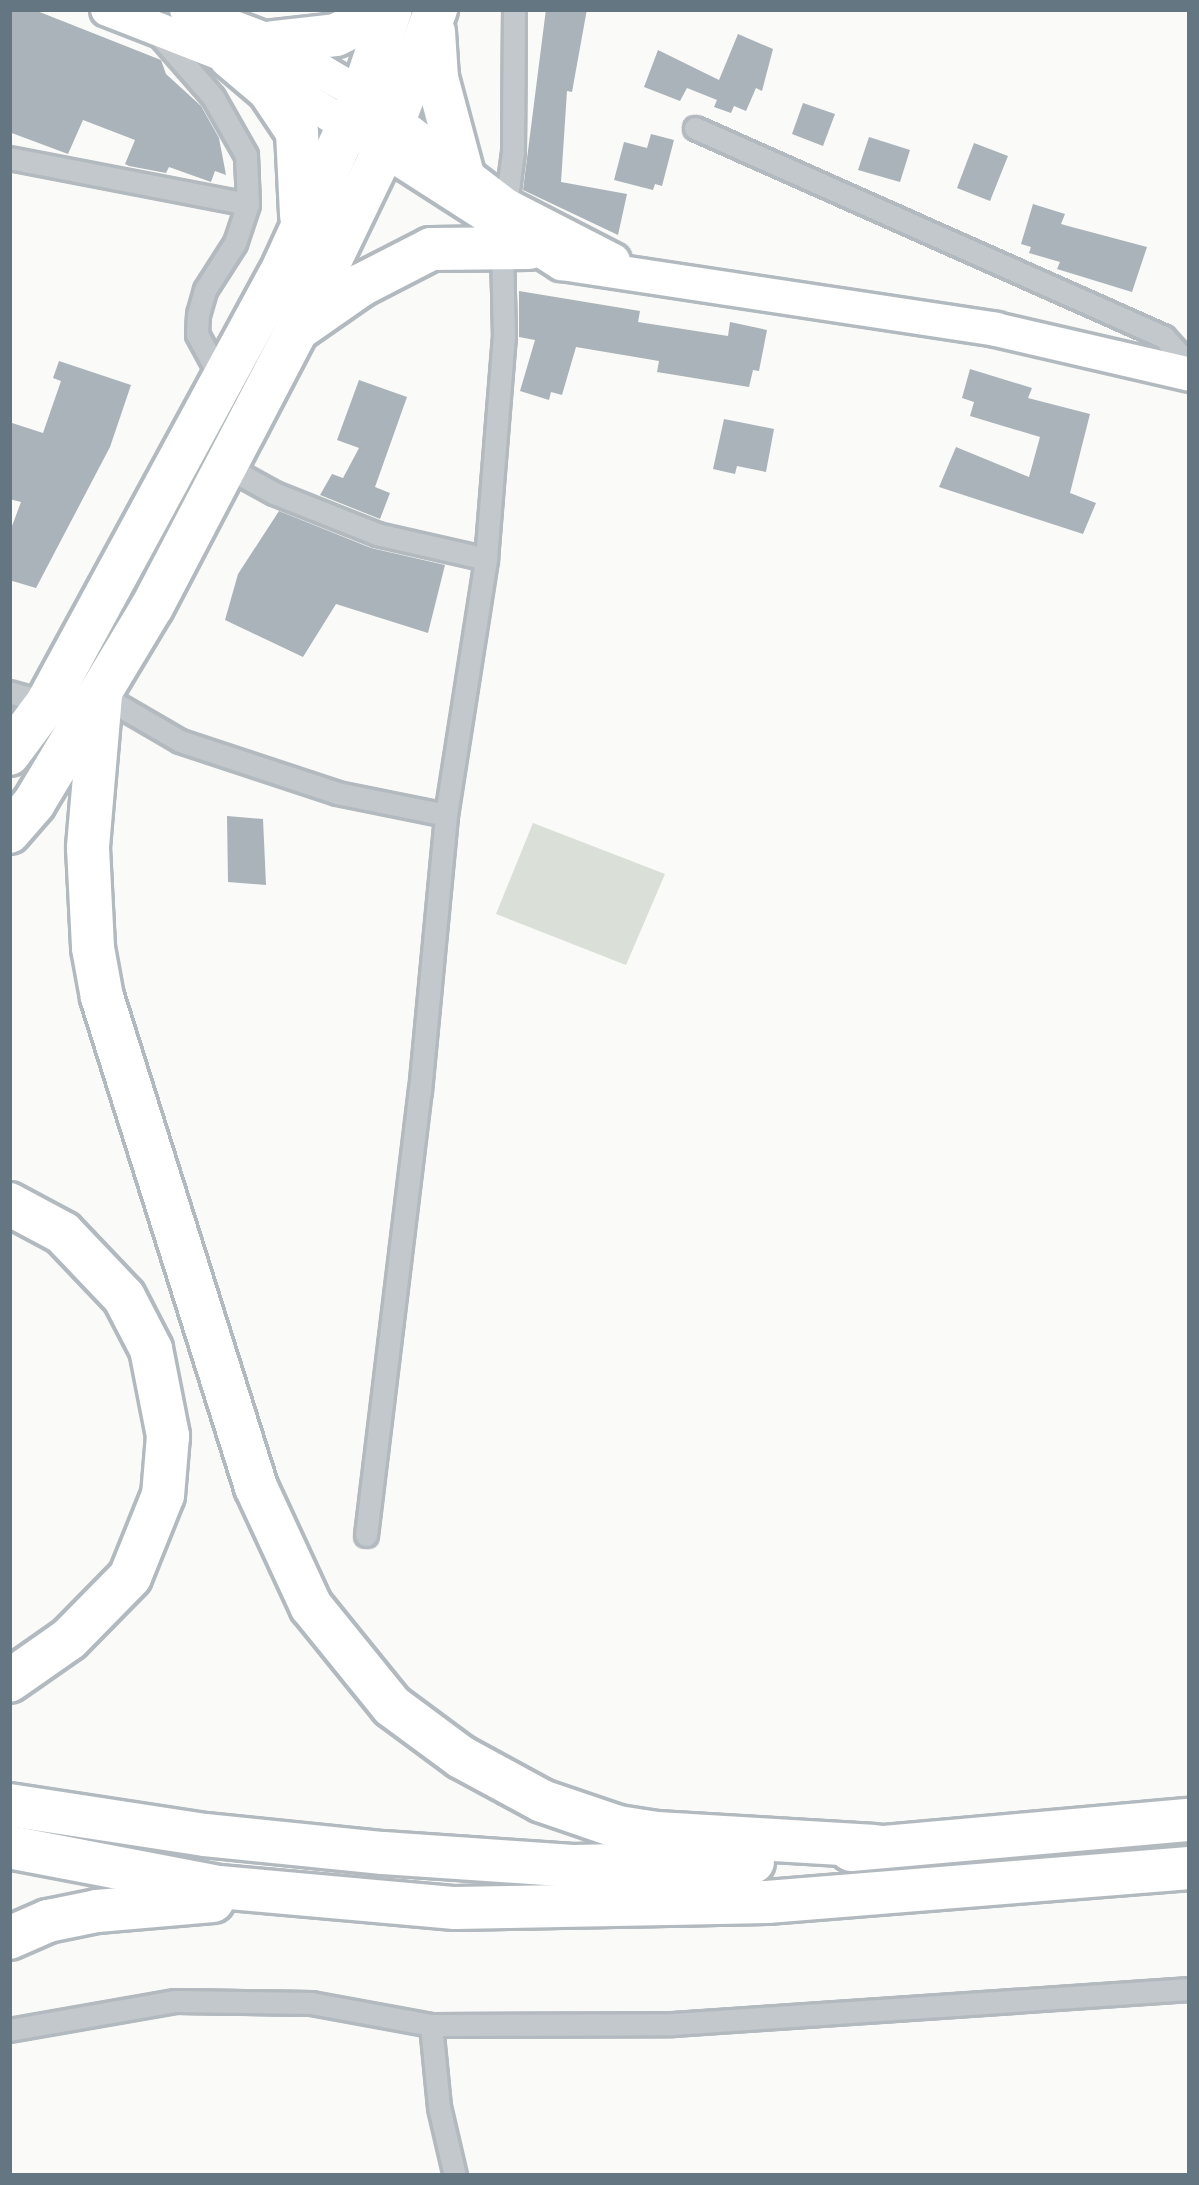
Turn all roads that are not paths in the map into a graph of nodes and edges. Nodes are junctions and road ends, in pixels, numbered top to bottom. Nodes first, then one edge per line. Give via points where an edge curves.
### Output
1 (107, 9) edge
2 (186, 9) edge
3 (389, 9) edge
4 (514, 9) edge
5 (434, 14) edge
6 (151, 25) junction
7 (273, 42) junction
8 (230, 57) junction
9 (372, 123) junction
10 (695, 128) dead end
11 (9, 158) edge
12 (462, 171) junction
13 (248, 204) junction
14 (506, 206) junction
15 (301, 229) junction
16 (516, 249) junction
17 (647, 276) junction
18 (297, 330) junction
19 (1190, 370) edge
20 (223, 383) junction
21 (225, 466) junction
22 (485, 559) junction
23 (101, 695) junction
24 (28, 698) edge
25 (9, 754) edge
26 (446, 815) junction
27 (9, 832) edge
28 (9, 1204) edge
29 (366, 1535) dead end
30 (9, 1681) edge
31 (9, 1805) edge
32 (1190, 1820) edge
33 (874, 1846) junction
34 (9, 1847) edge
35 (1190, 1868) edge
36 (285, 1895) junction
37 (9, 1938) edge
38 (1190, 1989) edge
39 (431, 2025) junction
40 (9, 2030) edge
41 (454, 2176) edge

1 - 6 main road
2 - 7 main road
3 - 7 highway via 336,35
3 - 9 highway
4 - 14 street
5 - 9 highway
5 - 12 highway via 437,78
6 - 8 main road
6 - 13 street via 237,132
7 - 9 main road
8 - 9 main road
8 - 15 highway via 269,90 297,132
9 - 12 main road
9 - 15 highway
9 - 16 main road
9 - 18 highway
10 - 19 street via 1130,321 1164,338
11 - 13 street
12 - 14 main road
13 - 20 street via 198,314 197,334
14 - 17 main road
15 - 20 highway
16 - 17 main road via 596,272
16 - 18 highway via 446,246 418,254
16 - 22 street
17 - 19 main road via 995,329
18 - 21 highway
20 - 24 highway
21 - 22 street via 360,528
21 - 23 highway
22 - 26 street
23 - 26 street via 180,741 337,794
23 - 27 highway
23 - 33 highway via 88,898 102,997 256,1487 310,1606 392,1706 461,1757 542,1801 657,1833
24 - 25 highway
26 - 29 street
28 - 30 highway via 63,1233 124,1297 152,1349 168,1436 159,1509 130,1577 70,1640
31 - 33 highway via 288,1844 573,1866 694,1866
32 - 33 highway
34 - 36 highway
35 - 36 highway via 663,1907 455,1908
36 - 37 highway via 97,1911
38 - 39 street via 673,2024
39 - 40 street via 310,2003 176,2001
39 - 41 street

